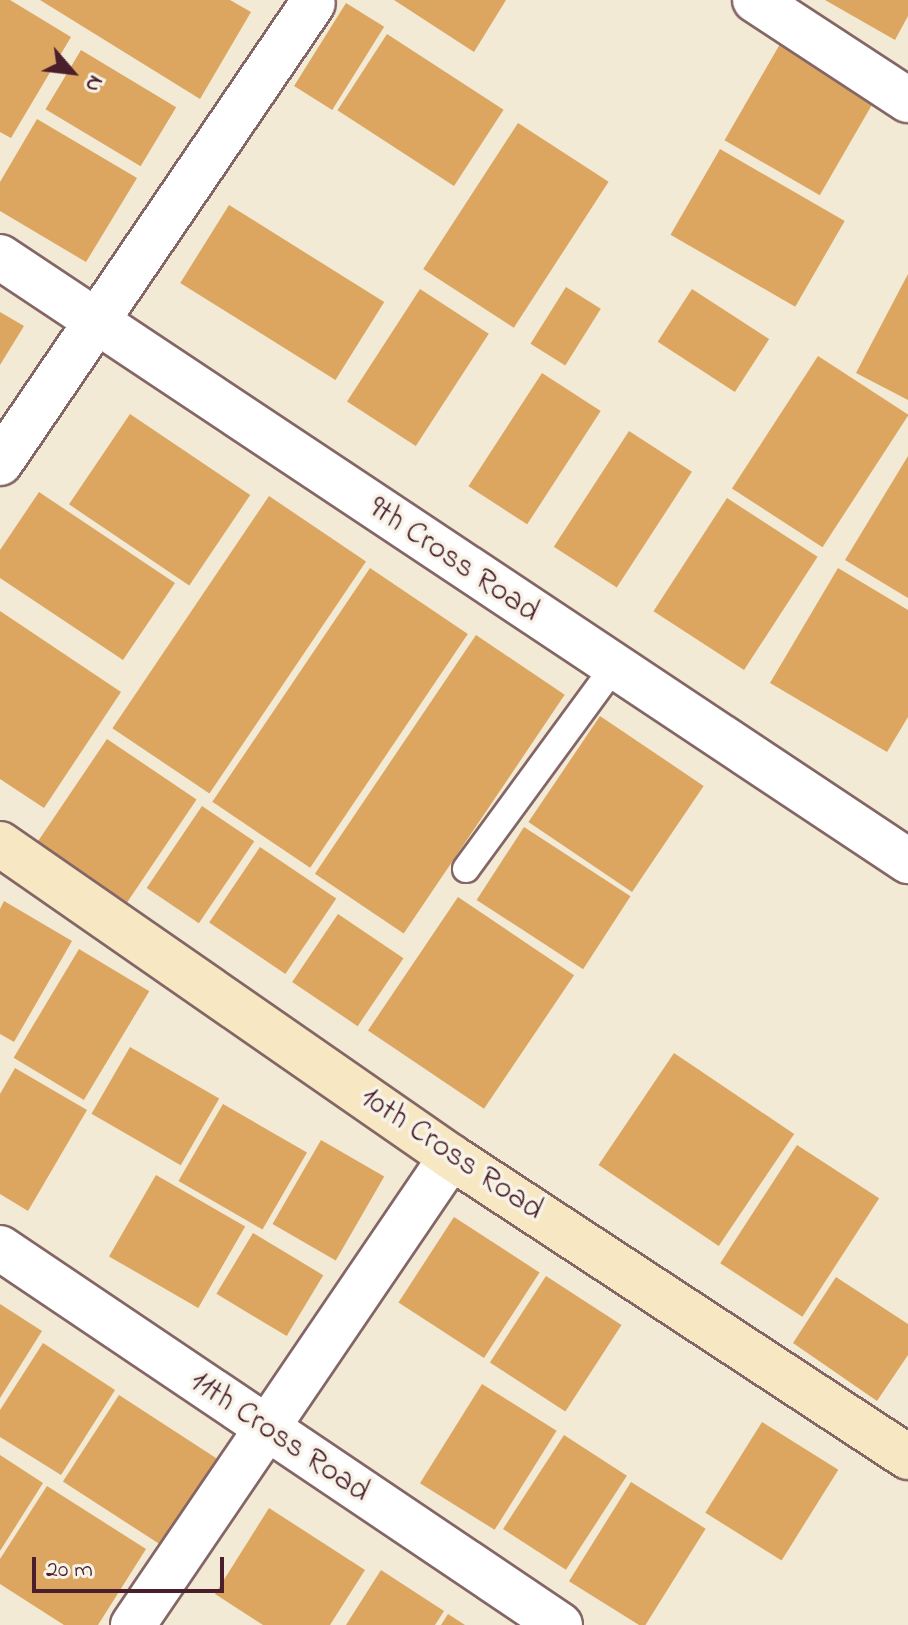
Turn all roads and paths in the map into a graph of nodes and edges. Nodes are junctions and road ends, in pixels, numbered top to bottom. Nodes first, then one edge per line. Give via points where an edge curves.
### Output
1 (755, 0) edge
2 (313, 3) dead end
3 (908, 100) edge
4 (0, 257) edge
5 (99, 324) junction
6 (0, 463) edge
7 (613, 668) junction
8 (0, 844) edge
9 (908, 861) edge
10 (466, 869) dead end
11 (451, 1157) junction
12 (0, 1248) edge
13 (266, 1430) junction
14 (908, 1457) edge
15 (133, 1625) edge
16 (560, 1625) edge

1 - 3 street
2 - 5 street
4 - 5 street, 9th Cross Road
5 - 6 street
5 - 7 street, 9th Cross Road
7 - 9 street, 9th Cross Road
7 - 10 lane
8 - 11 street, 10th Cross Road
11 - 13 street
11 - 14 street, 10th Cross Road
12 - 13 street, 11th Cross Road
13 - 15 street
13 - 16 street, 11th Cross Road

